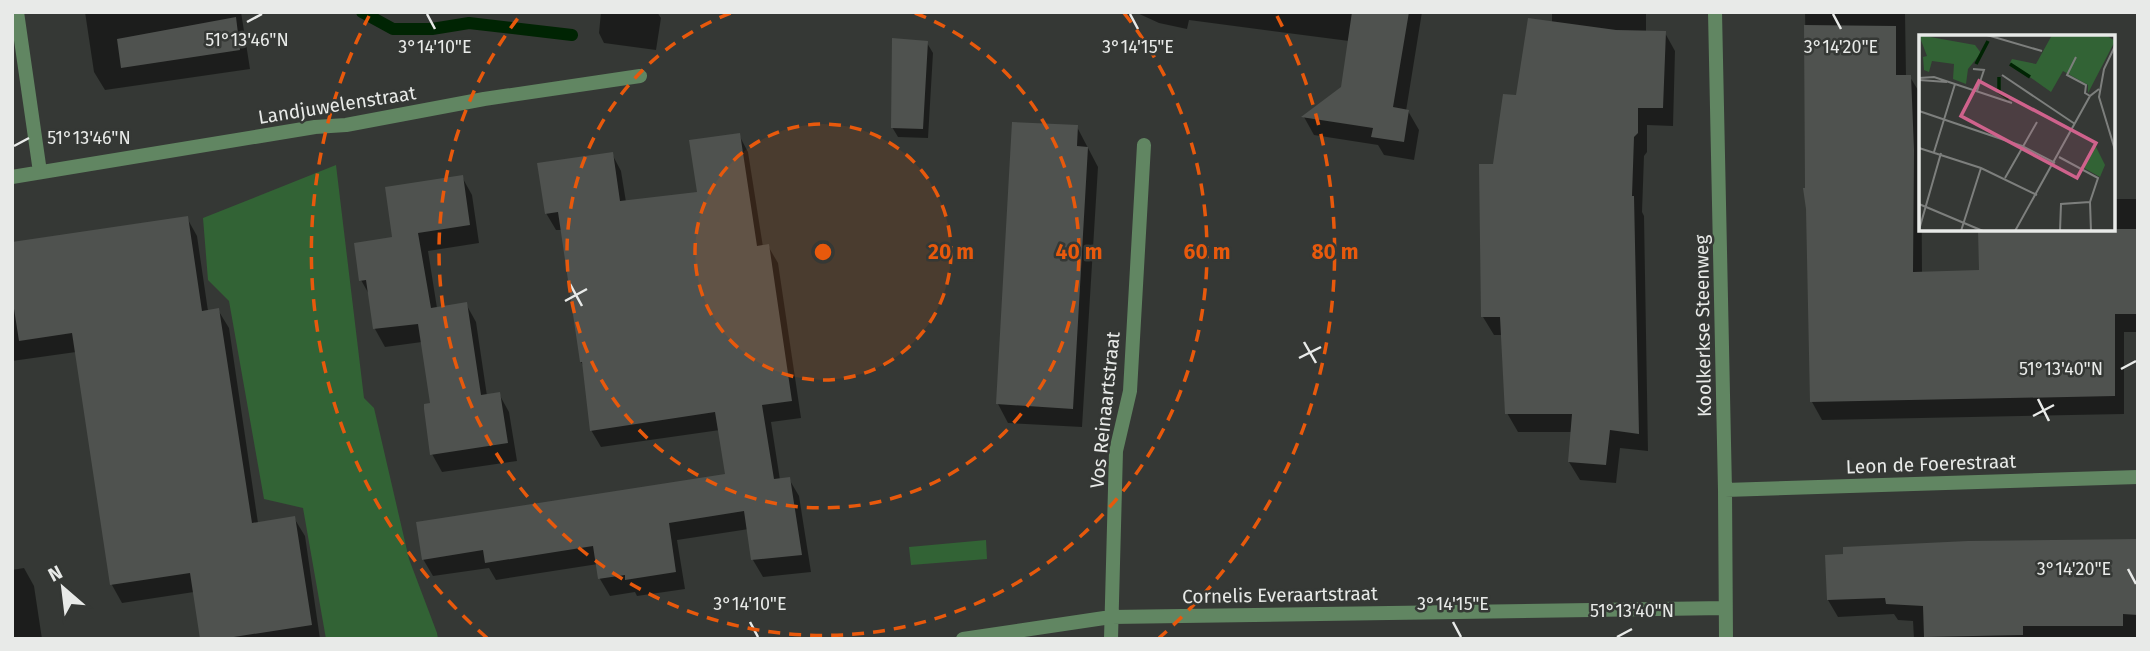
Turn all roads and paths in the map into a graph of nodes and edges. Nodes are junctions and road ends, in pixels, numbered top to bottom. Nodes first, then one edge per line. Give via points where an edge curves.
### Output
1 (17, 12) edge
2 (1715, 12) edge
3 (640, 76) dead end
4 (1144, 145) dead end
5 (40, 173) junction
6 (12, 177) edge
7 (2138, 477) edge
8 (1725, 490) junction
9 (1725, 608) junction
10 (1111, 617) junction
11 (963, 639) edge
12 (1111, 639) edge
13 (1726, 639) edge

1 - 5 street
2 - 8 street, Koolkerkse Steenweg
3 - 5 street, Landjuwelenstraat
4 - 10 street, Vos Reinaartstraat via 1130,391 1116,451
5 - 6 street, Landjuwelenstraat
7 - 8 street, Leon de Foerestraat
8 - 9 street, Koolkerkse Steenweg
9 - 10 street, Cornelis Everaartstraat
9 - 13 street, Koolkerkse Steenweg
10 - 11 street, Cornelis Everaartstraat
10 - 12 street, Vos Reinaartstraat

